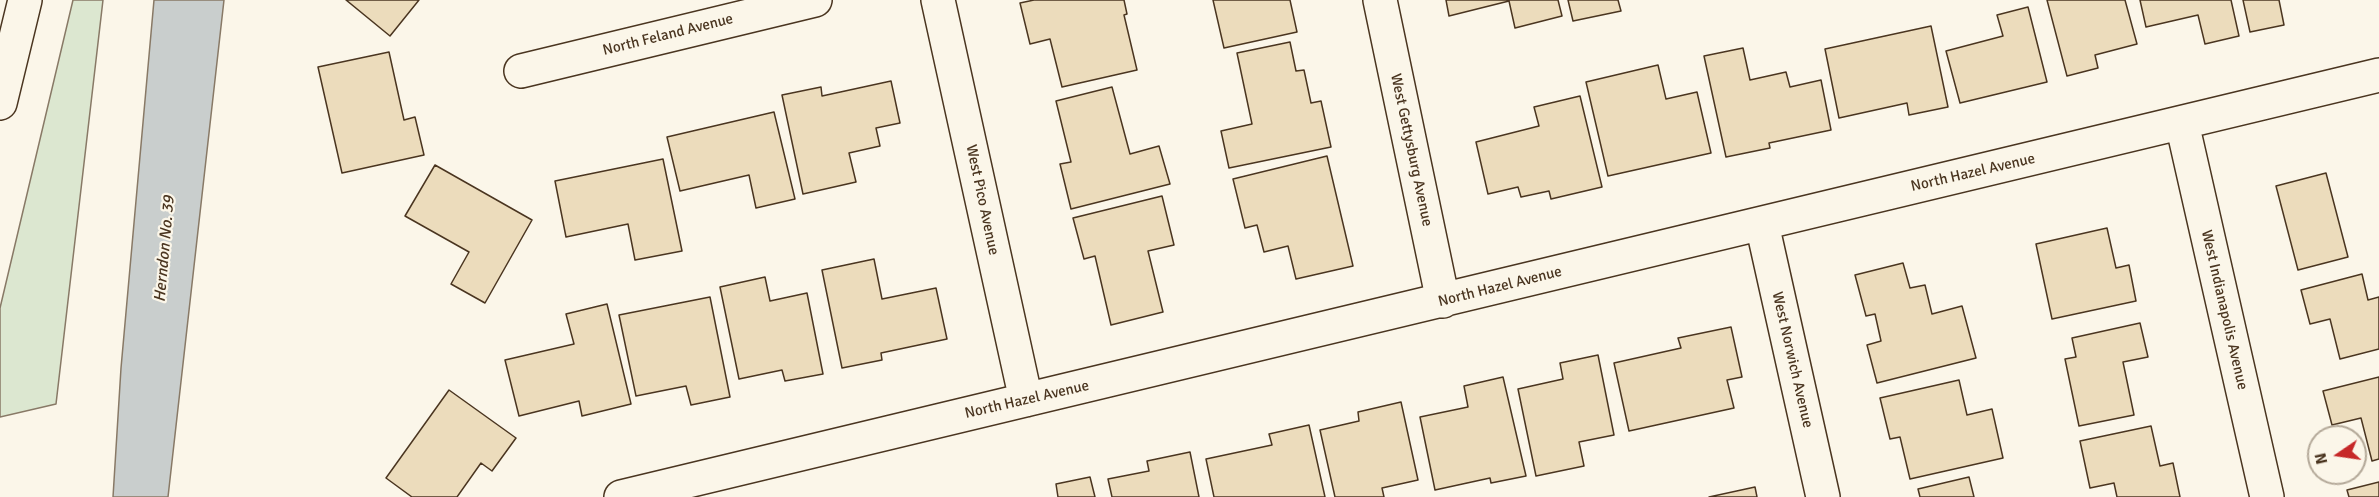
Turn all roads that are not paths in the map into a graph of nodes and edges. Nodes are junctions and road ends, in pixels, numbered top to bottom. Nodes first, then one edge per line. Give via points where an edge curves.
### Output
1 (25, 0) edge
2 (814, 0) edge
3 (938, 0) edge
4 (1380, 0) edge
5 (521, 71) dead end
6 (2379, 75) edge
7 (0, 103) edge
8 (2182, 123) junction
9 (1762, 224) junction
10 (1443, 301) junction
11 (1026, 400) junction
12 (621, 497) edge
13 (1823, 497) edge
14 (2267, 497) edge

1 - 7 street
2 - 5 street, North Feland Avenue
3 - 11 street, West Pico Avenue
4 - 10 street, West Gettysburg Avenue
6 - 8 street, North Hazel Avenue
8 - 9 street, North Hazel Avenue
8 - 14 street, West Indianapolis Avenue
9 - 10 street, North Hazel Avenue
9 - 13 street, West Norwich Avenue
10 - 11 street, North Hazel Avenue
11 - 12 street, North Hazel Avenue

